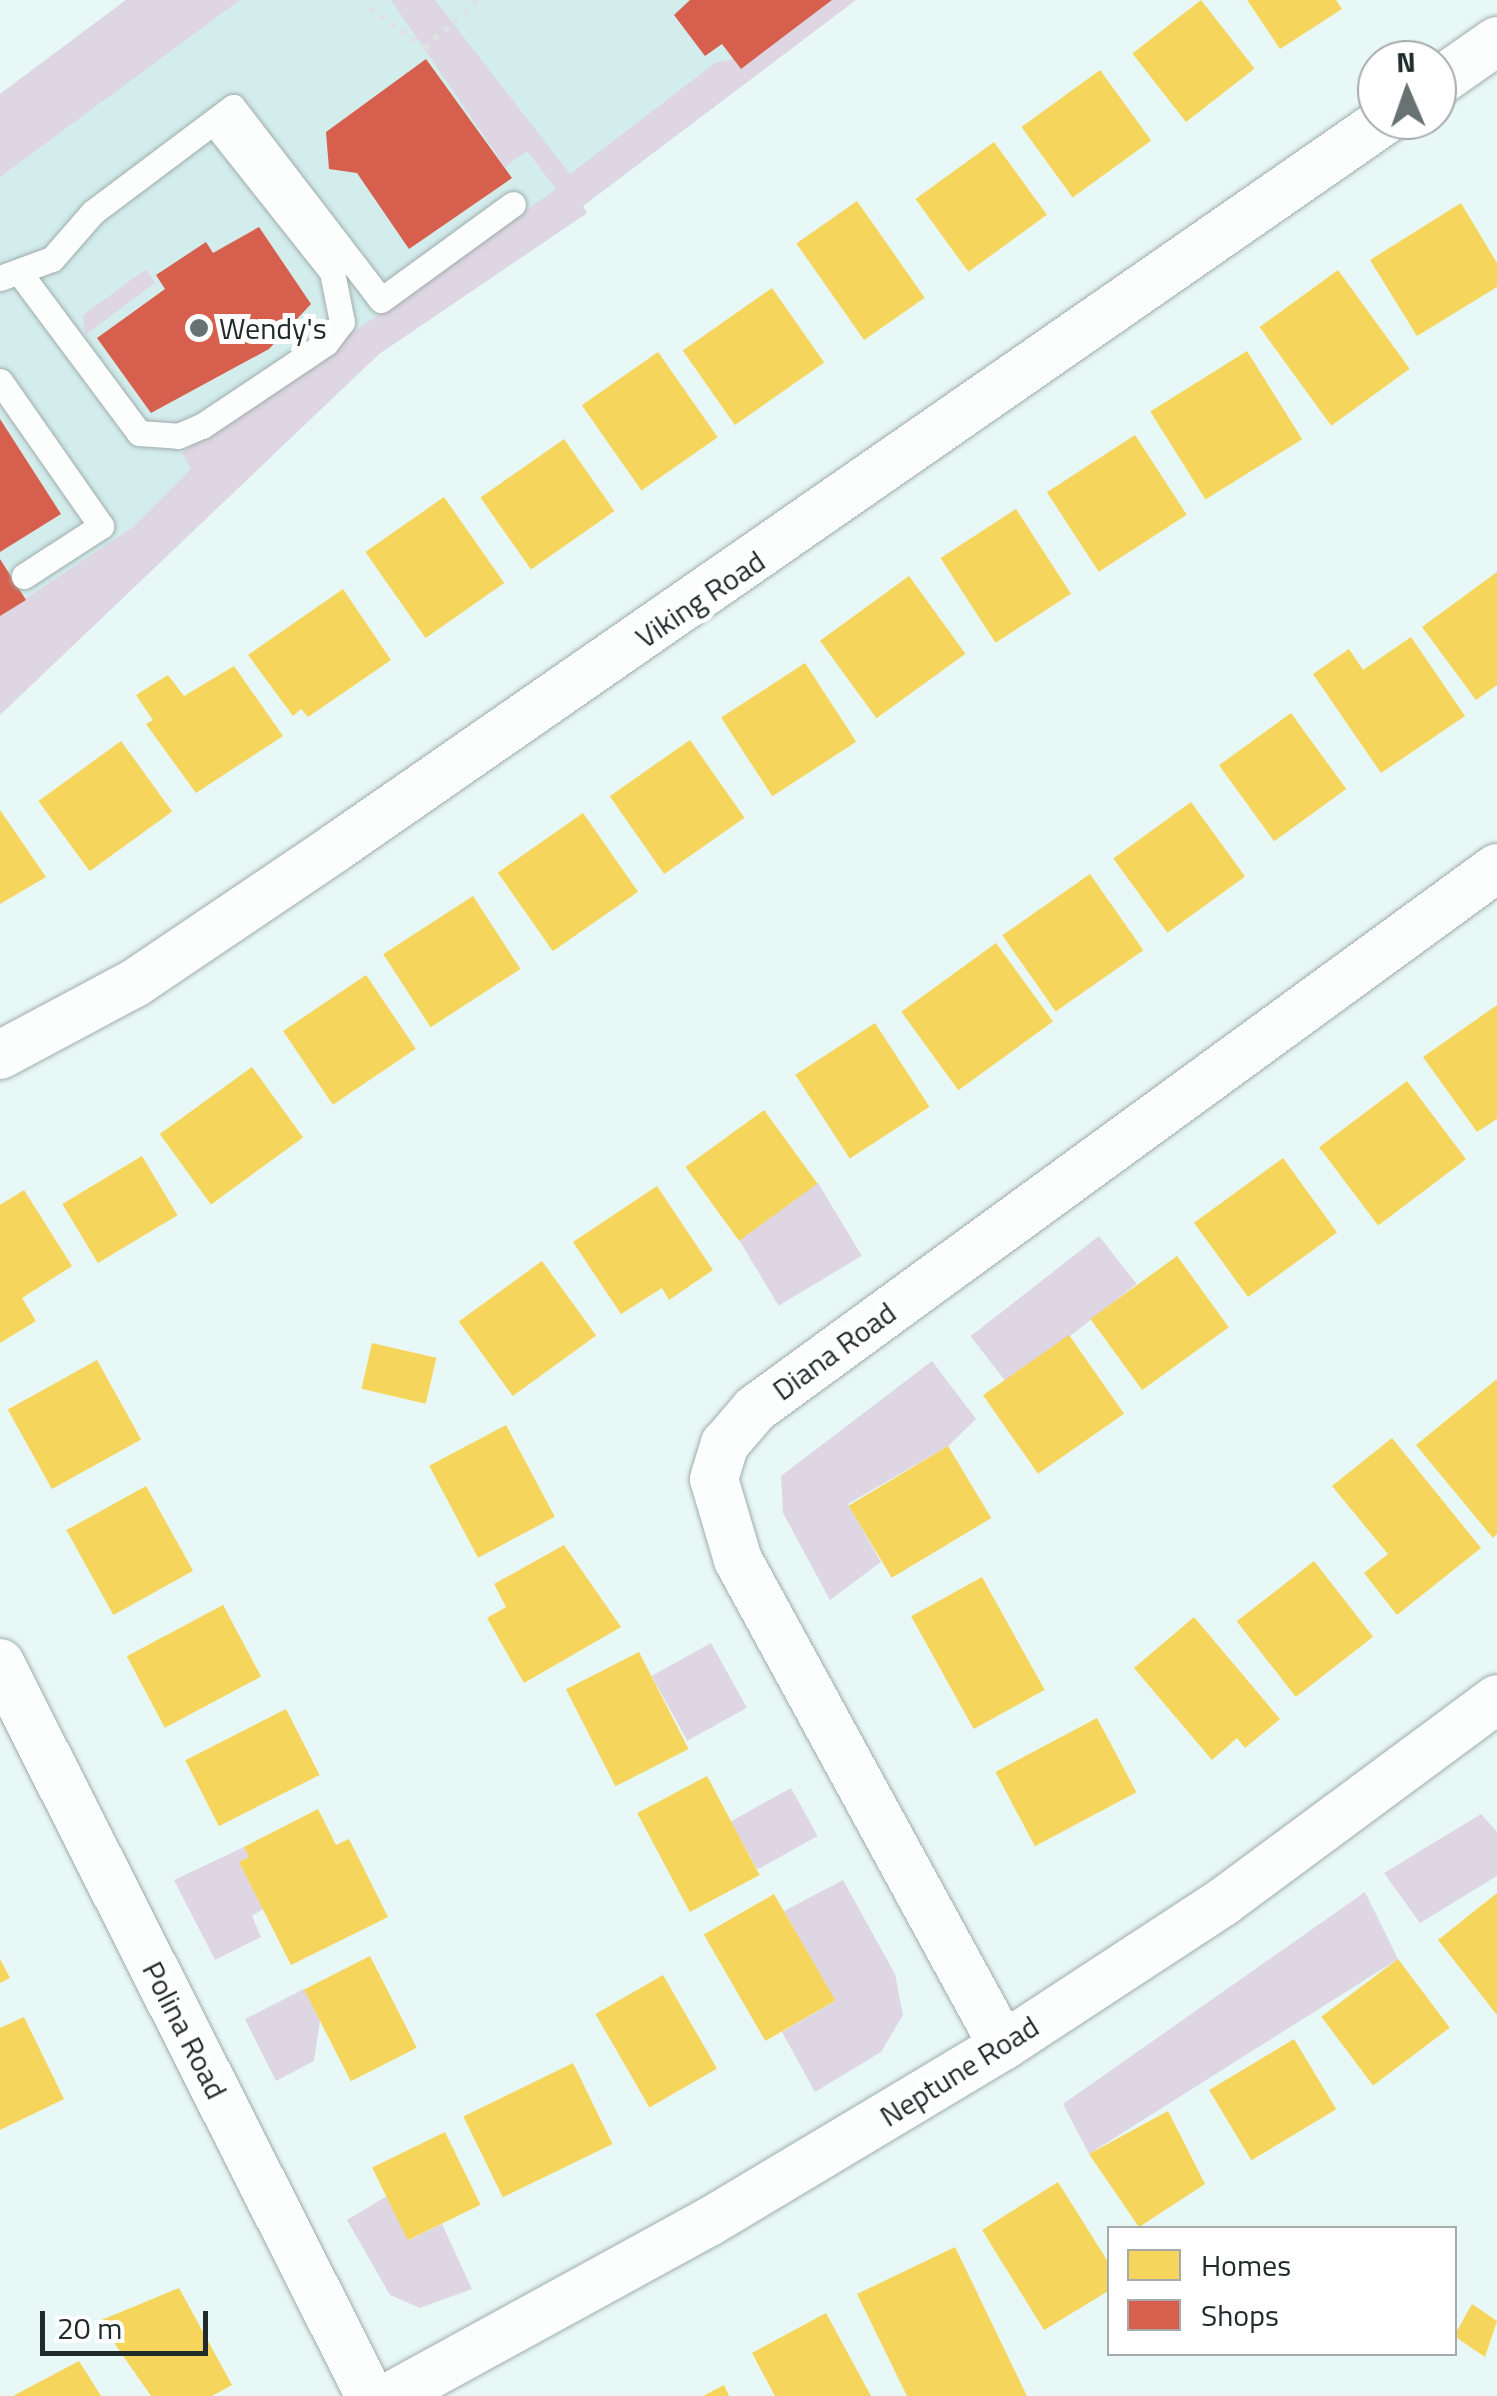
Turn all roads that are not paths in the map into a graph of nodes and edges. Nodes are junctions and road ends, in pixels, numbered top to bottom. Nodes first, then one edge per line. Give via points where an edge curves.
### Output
1 (1497, 41) edge
2 (1457, 69) edge
3 (212, 122) junction
4 (1357, 139) edge
5 (513, 204) dead end
6 (11, 277) edge
7 (0, 381) edge
8 (24, 576) dead end
9 (1497, 868) edge
10 (0, 1055) edge
11 (0, 1663) edge
12 (1497, 1699) edge
13 (1002, 2046) junction
14 (370, 2396) edge
15 (391, 2396) edge

1 - 2 street
3 - 5 lane via 233,107 381,300
3 - 6 lane
3 - 6 lane via 332,272 342,322 326,343 202,426 140,434
4 - 10 street, Viking Road via 135,983
7 - 8 lane via 101,526
9 - 13 street, Diana Road via 755,1409 725,1444 714,1479 738,1560
11 - 14 street, Polina Road
12 - 13 street, Neptune Road via 1223,1902
13 - 15 street, Neptune Road via 709,2222

